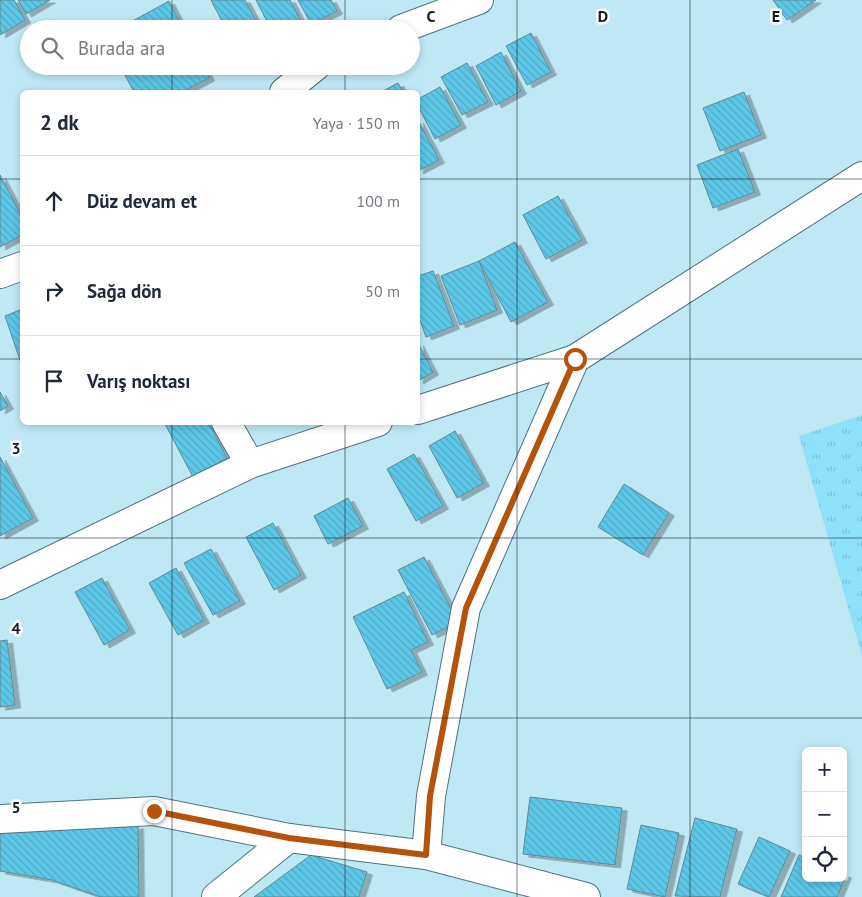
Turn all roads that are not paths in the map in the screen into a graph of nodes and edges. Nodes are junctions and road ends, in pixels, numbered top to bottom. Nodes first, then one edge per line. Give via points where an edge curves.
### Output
1 (480, 0) edge
2 (420, 22) edge
3 (305, 75) edge
4 (286, 90) edge
5 (862, 176) edge
6 (20, 267) edge
7 (0, 274) edge
8 (575, 359) junction
9 (420, 409) edge
10 (228, 425) edge
11 (369, 425) edge
12 (250, 464) junction
13 (0, 585) edge
14 (0, 819) edge
15 (289, 838) junction
16 (426, 855) junction
17 (570, 896) edge
18 (216, 897) edge

1 - 2 street
3 - 4 street
5 - 8 street
6 - 7 street
8 - 9 street
8 - 16 street via 466,608 430,796
10 - 12 street
11 - 12 street
12 - 13 street
14 - 15 street via 154,811
15 - 16 street
15 - 18 street
16 - 17 street

